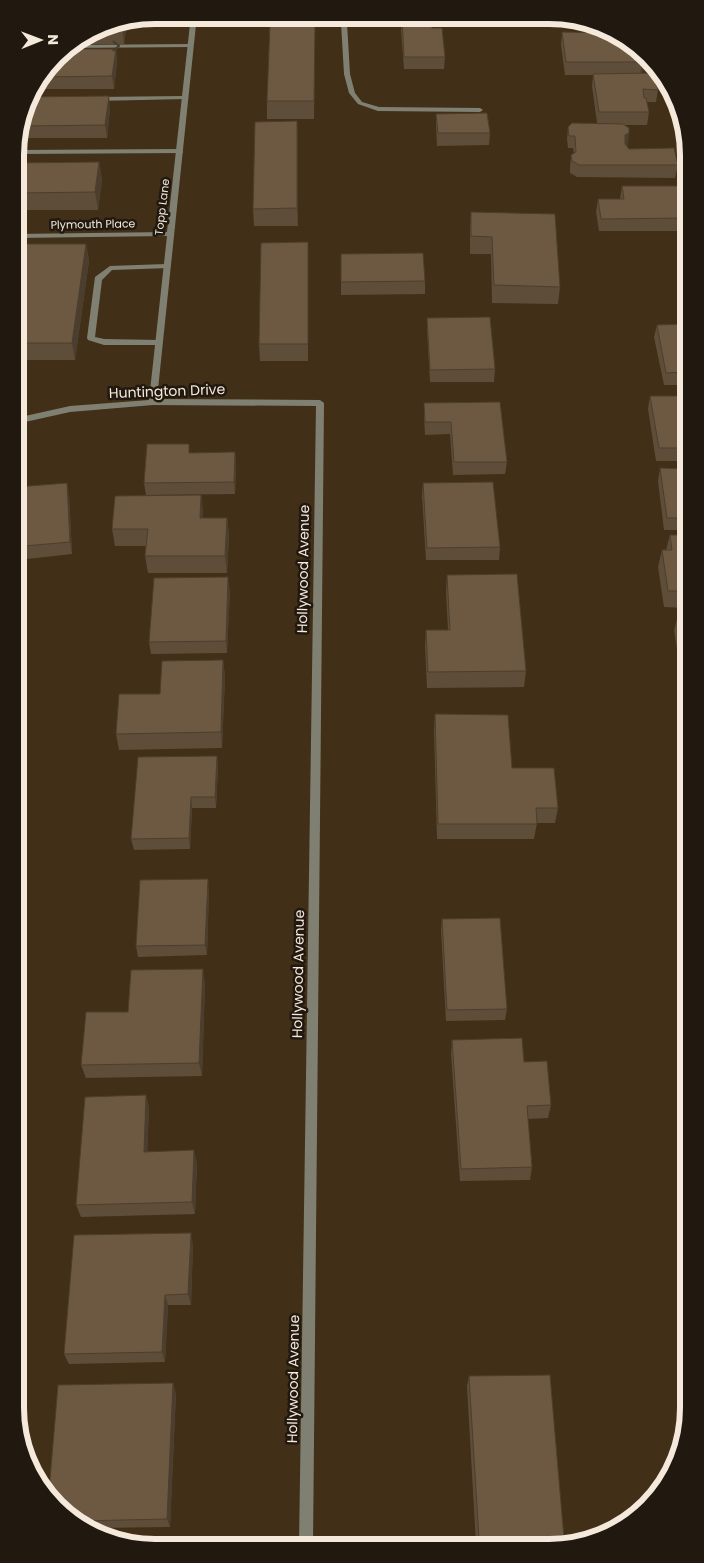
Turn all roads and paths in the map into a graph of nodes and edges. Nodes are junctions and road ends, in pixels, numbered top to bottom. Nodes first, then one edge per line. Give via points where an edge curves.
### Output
1 (193, 24) edge
2 (344, 24) edge
3 (191, 46) junction
4 (81, 47) edge
5 (184, 98) junction
6 (86, 100) edge
7 (480, 110) dead end
8 (180, 151) junction
9 (24, 152) edge
10 (170, 234) junction
11 (24, 236) edge
12 (166, 266) junction
13 (158, 343) junction
14 (153, 402) junction
15 (320, 403) joint
16 (24, 419) edge
17 (306, 1539) edge

1 - 3 street, Topp Lane
2 - 7 street via 347,74 352,93 360,103 378,109
4 -> 3 street
3 - 5 street, Topp Lane
5 - 6 street
5 - 8 street, Topp Lane
8 - 9 street
8 - 10 street, Topp Lane
10 - 11 street, Plymouth Place
10 - 12 street, Topp Lane
12 - 13 street, Topp Lane
12 - 13 street via 110,268 98,279 91,338 104,342
13 - 14 street, Topp Lane
14 - 15 street, Huntington Drive
14 - 16 street, Huntington Drive via 70,408
15 - 17 street, Hollywood Avenue

